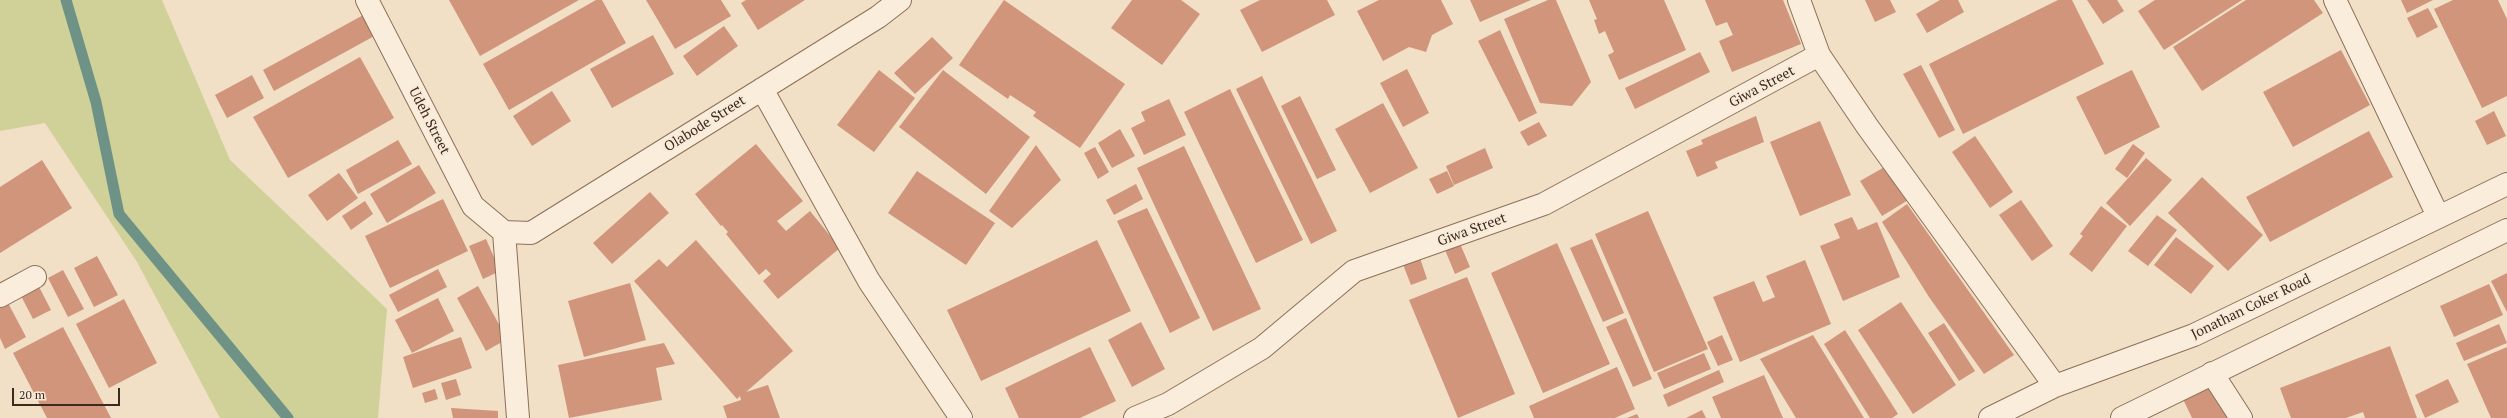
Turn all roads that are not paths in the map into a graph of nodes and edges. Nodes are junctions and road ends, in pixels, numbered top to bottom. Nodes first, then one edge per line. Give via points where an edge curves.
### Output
1 (367, 0) edge
2 (900, 0) edge
3 (1799, 0) edge
4 (2335, 0) edge
5 (874, 8) edge
6 (1820, 55) junction
7 (762, 88) junction
8 (2507, 184) edge
9 (2438, 216) junction
10 (2507, 230) edge
11 (504, 232) junction
12 (35, 277) dead end
13 (0, 296) edge
14 (2212, 374) junction
15 (2055, 386) junction
16 (518, 418) edge
17 (961, 418) edge
18 (1135, 418) edge
19 (1990, 418) edge
20 (2122, 418) edge
21 (2241, 418) edge

1 - 11 street, Udeh Street via 473,206
2 - 5 street, Olabode Street
3 - 6 street
4 - 9 street
5 - 7 street, Olabode Street
6 - 15 street via 1867,126
6 - 18 street, Giwa Street via 1544,204 1354,271 1262,348 1168,404
7 - 11 street, Olabode Street via 532,233
7 - 17 street via 869,282
8 - 9 street, Jonathan Coker Road
9 - 15 street, Jonathan Coker Road via 2194,335
10 - 14 street
11 - 16 street
12 - 13 street
14 - 20 street
14 - 21 street
15 - 19 street, Jonathan Coker Road

